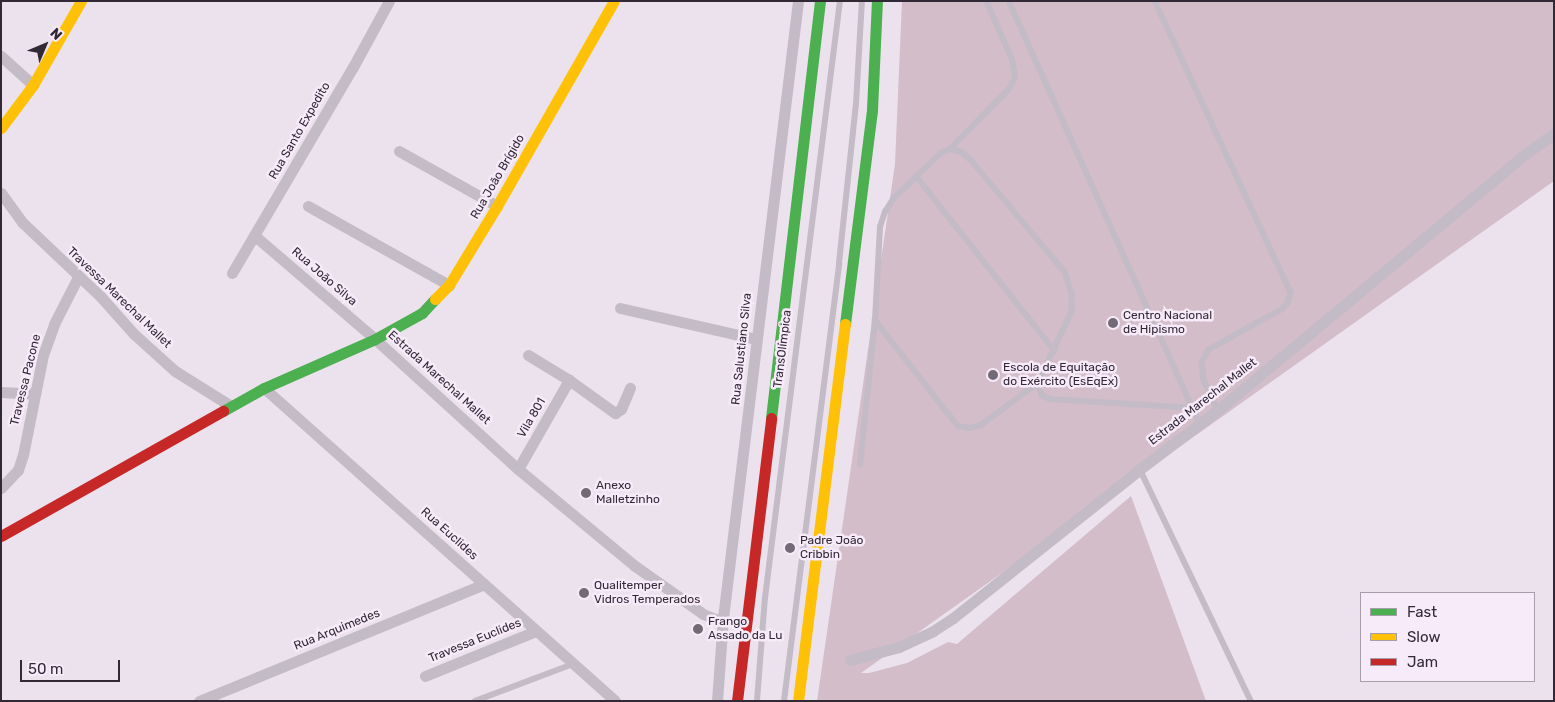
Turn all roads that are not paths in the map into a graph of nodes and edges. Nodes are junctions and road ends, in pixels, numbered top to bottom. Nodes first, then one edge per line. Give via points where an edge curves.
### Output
1 (81, 1) edge
2 (389, 1) edge
3 (614, 1) edge
4 (798, 1) edge
5 (808, 1) edge
6 (820, 1) edge
7 (840, 1) edge
8 (862, 1) edge
9 (877, 1) edge
10 (986, 1) edge
11 (1008, 1) edge
12 (1155, 1) edge
13 (1, 56) edge
14 (33, 85) junction
15 (1, 128) edge
16 (1554, 133) edge
17 (950, 149) junction
18 (399, 151) dead end
19 (917, 177) junction
20 (1, 193) edge
21 (308, 206) dead end
22 (497, 206) junction
23 (255, 236) junction
24 (232, 273) dead end
25 (78, 277) junction
26 (449, 285) junction
27 (620, 308) dead end
28 (782, 310) junction
29 (875, 320) junction
30 (375, 339) junction
31 (756, 339) junction
32 (1055, 350) junction
33 (528, 355) dead end
34 (569, 380) junction
35 (1038, 383) junction
36 (264, 388) junction
37 (630, 388) dead end
38 (1, 392) edge
39 (34, 394) junction
40 (232, 406) junction
41 (1193, 408) junction
42 (1218, 410) junction
43 (1200, 424) junction
44 (860, 465) dead end
45 (518, 469) junction
46 (1140, 469) junction
47 (1, 488) edge
48 (1, 536) edge
49 (484, 584) junction
50 (723, 618) junction
51 (536, 631) junction
52 (850, 660) dead end
53 (575, 664) junction
54 (425, 676) dead end
55 (199, 701) edge
56 (475, 701) edge
57 (615, 701) edge
58 (717, 701) edge
59 (737, 701) edge
60 (757, 701) edge
61 (784, 701) edge
62 (798, 701) edge
63 (1251, 701) edge

1 - 14 main road
2 - 23 street, Rua Santo Expedito
3 - 22 main road, Rua João Brígido
4 - 31 street, Rua Salustiano Silva
5 - 28 main road via 782,259
6 - 28 main road, TransOlímpica
7 - 60 lane, TransOlímpica via 765,598
8 - 61 lane via 856,104 839,263
9 - 62 main road via 872,110
10 - 17 lane via 1012,60 1014,76 1009,89
11 - 41 lane
12 - 42 lane via 1291,294 1283,309 1209,350 1202,362 1204,380
13 - 14 street
14 - 15 main road
16 - 42 street, Estrada Marechal Mallet
17 - 19 lane via 941,153
17 - 32 lane via 962,152 971,160 1065,272 1072,293 1072,312
18 - 22 street
19 - 29 lane via 893,199 880,228
19 - 32 lane
20 - 25 street, Travessa Marechal Mallet via 23,224
21 - 26 street
22 - 26 main road, Rua João Brígido
23 - 24 street, Rua Santo Expedito
23 - 30 street, Rua João Silva
25 - 39 street, Travessa Pacone via 54,324
25 - 40 street, Travessa Marechal Mallet via 175,371
26 - 30 main road, Rua João Brígido via 422,313
27 - 31 street
28 - 59 main road, TransOlímpica
29 - 35 lane via 958,426 970,428 981,425
29 - 44 lane
30 - 36 main road, Estrada Marechal Mallet
30 - 45 street, Estrada Marechal Mallet
31 - 50 street, Rua Salustiano Silva
32 - 35 lane
33 - 34 street
34 - 37 street via 615,413 621,409
34 - 45 street, Vila 801
35 - 41 lane via 1042,394 1050,399
36 - 40 main road, Estrada Marechal Mallet
36 - 49 street, Rua Euclides
38 - 39 street
39 - 47 street, Travessa Pacone via 18,470
40 - 48 main road, Estrada Marechal Mallet
41 - 43 lane
42 - 43 street, Estrada Marechal Mallet
43 - 46 street, Estrada Marechal Mallet
45 - 50 street, Estrada Marechal Mallet via 635,566 703,614 718,620
46 - 52 street, Estrada Marechal Mallet via 953,618 914,641
46 - 63 lane
49 - 51 street, Rua Euclides
49 - 55 street, Rua Arquimedes
50 - 58 street, Rua Salustiano Silva
51 - 53 street, Rua Euclides
51 - 54 street, Travessa Euclides
53 - 56 lane
53 - 57 street, Rua Euclides

